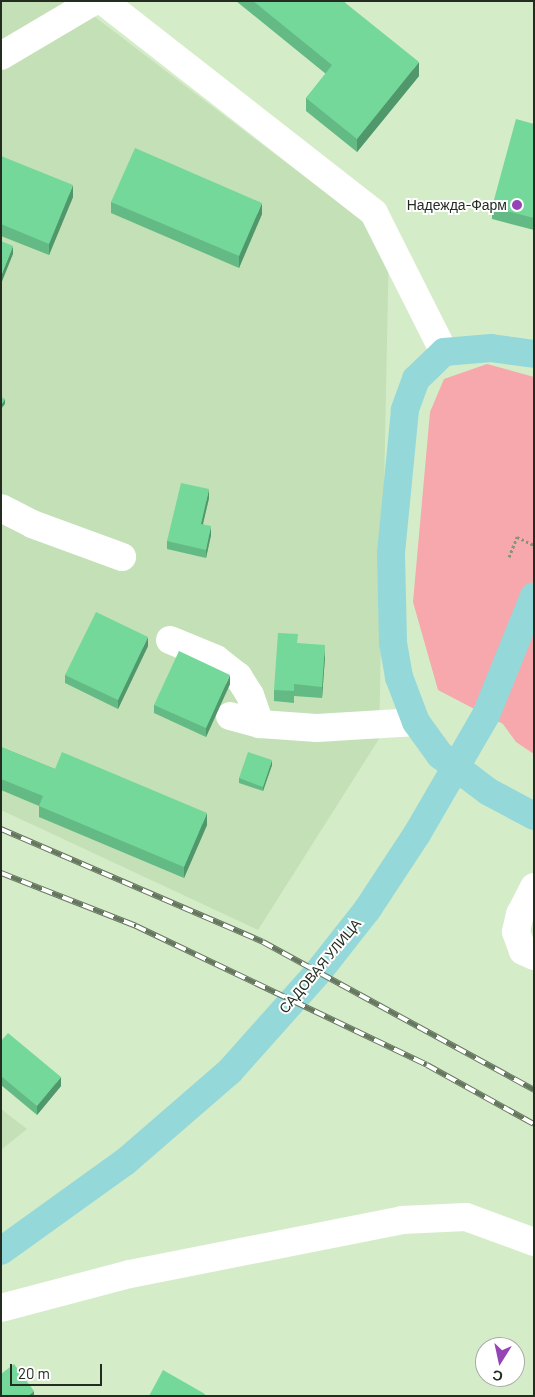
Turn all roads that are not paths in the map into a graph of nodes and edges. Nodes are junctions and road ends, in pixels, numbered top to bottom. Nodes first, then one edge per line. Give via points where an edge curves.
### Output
1 (94, 1) edge
2 (103, 1) edge
3 (1, 56) edge
4 (444, 352) junction
5 (533, 355) edge
6 (1, 508) edge
7 (122, 557) dead end
8 (534, 596) edge
9 (170, 640) dead end
10 (230, 716) dead end
11 (416, 722) junction
12 (260, 724) junction
13 (534, 816) edge
14 (534, 887) edge
15 (534, 956) edge
16 (534, 1242) edge
17 (1, 1251) edge
18 (1, 1308) edge

1 - 3 street
2 - 4 street via 374,213
4 - 5 main road via 491,348
4 - 11 main road via 416,379 405,410 396,486 391,553 393,643 399,678
6 - 7 street via 32,524
8 - 17 main road, САДОВАЯ УЛИЦА via 486,715 417,834 367,910 320,971 230,1071 124,1162
9 - 12 street via 216,659 238,676 250,696
10 - 12 street
11 - 12 street via 317,728
11 - 13 main road via 440,756 489,792
14 - 15 street via 520,914 516,932 523,951
16 - 18 street via 466,1217 402,1220 130,1274

